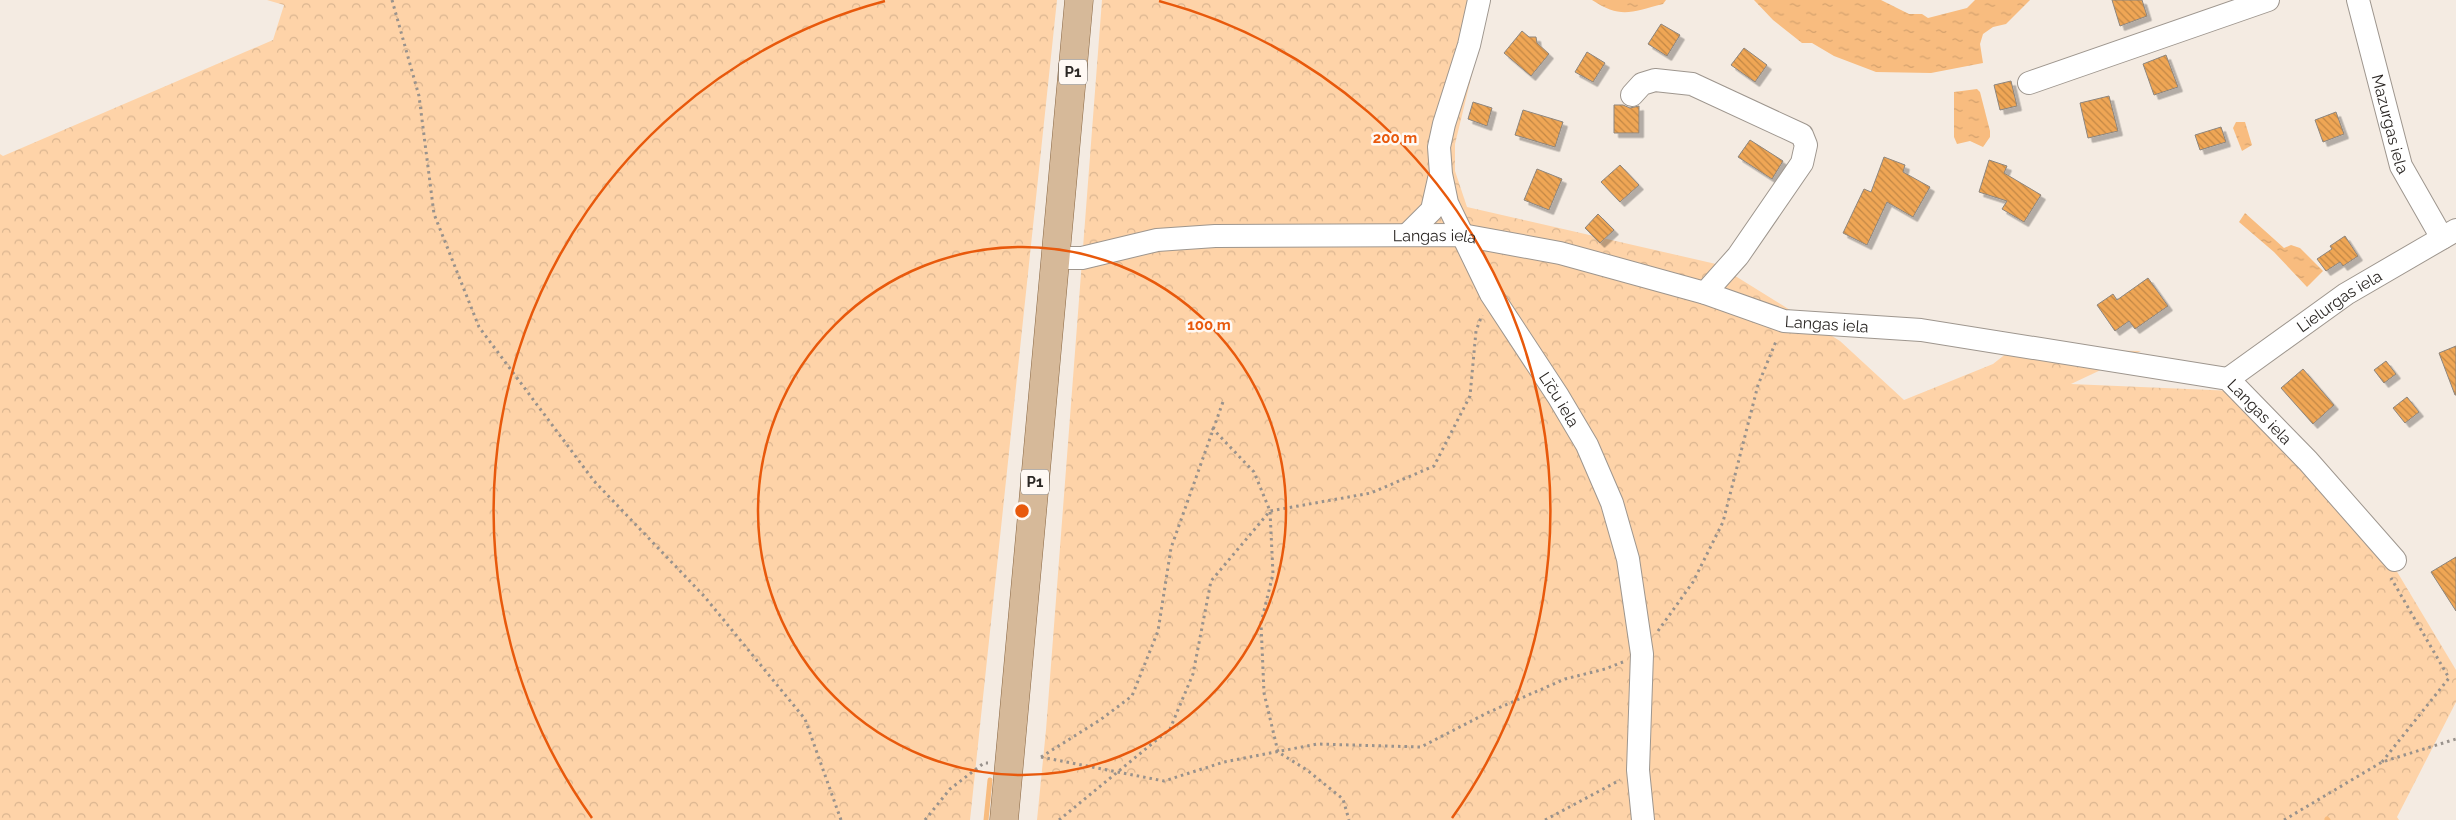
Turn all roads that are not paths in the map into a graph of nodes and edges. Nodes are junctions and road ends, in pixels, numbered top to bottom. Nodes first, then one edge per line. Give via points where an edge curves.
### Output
1 (1079, 0) edge
2 (1479, 0) edge
3 (2268, 0) edge
4 (2358, 0) edge
5 (2029, 83) dead end
6 (1632, 95) dead end
7 (1441, 174) junction
8 (1409, 233) junction
9 (1462, 234) junction
10 (2451, 234) edge
11 (1056, 258) junction
12 (1704, 293) junction
13 (2228, 379) junction
14 (2395, 560) road end
15 (1004, 820) edge
16 (1643, 820) edge

1 - 11 main road, P1
2 - 7 street, Līču iela via 1469,45 1444,124 1439,148
3 - 5 street
4 - 10 street, Mazurgas iela via 2401,166
6 - 12 street via 1642,84 1655,80 1692,84 1802,135 1806,145 1797,171 1738,256
7 - 8 street via 1432,210
7 - 9 street, Līču iela via 1447,203
8 - 9 street, Langas iela
8 - 11 street, Langas iela via 1157,240 1082,258
9 - 12 street, Langas iela via 1560,253
9 - 16 street, Līču iela via 1491,294 1587,445 1612,503 1628,559 1642,654 1638,770
10 - 13 street, Lielurgas iela via 2346,294
11 - 15 main road, P1
12 - 13 street, Langas iela via 1784,321 1921,330
13 - 14 street, Langas iela via 2308,460

